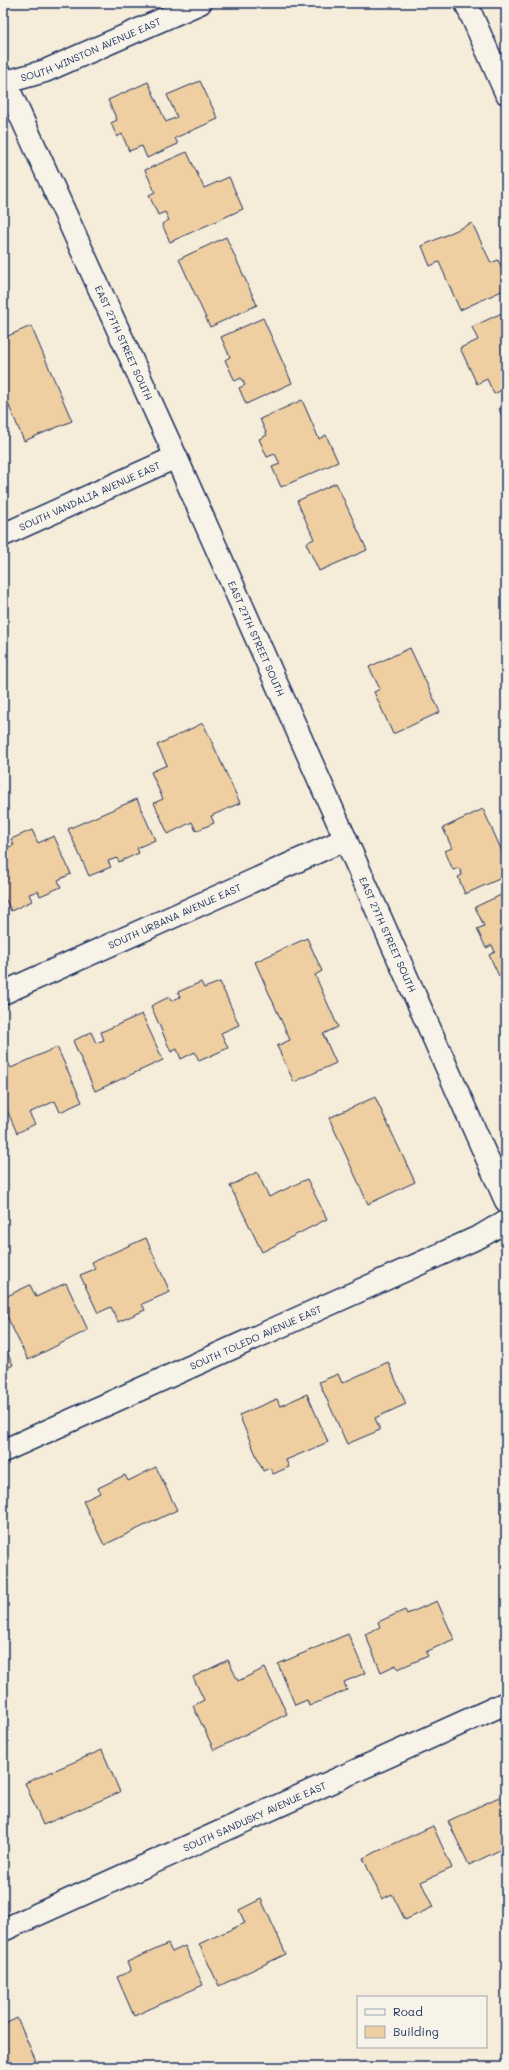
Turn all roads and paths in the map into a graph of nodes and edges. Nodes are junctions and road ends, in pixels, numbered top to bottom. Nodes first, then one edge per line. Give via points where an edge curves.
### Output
1 (200, 3) edge
2 (466, 3) edge
3 (4, 81) edge
4 (506, 94) edge
5 (176, 457) junction
6 (3, 535) edge
7 (346, 839) junction
8 (3, 993) edge
9 (506, 1201) edge
10 (506, 1221) edge
11 (3, 1451) edge
12 (506, 1703) edge
13 (3, 1930) edge

1 - 3 street, SOUTH WINSTON AVENUE EAST via 45,71
2 - 4 street
3 - 5 street, EAST 27TH STREET SOUTH
5 - 6 street, SOUTH VANDALIA AVENUE EAST
5 - 7 street, EAST 27TH STREET SOUTH
7 - 8 street, SOUTH URBANA AVENUE EAST
7 - 9 street, EAST 27TH STREET SOUTH
10 - 11 street, SOUTH TOLEDO AVENUE EAST via 481,1236
12 - 13 street, SOUTH SANDUSKY AVENUE EAST

